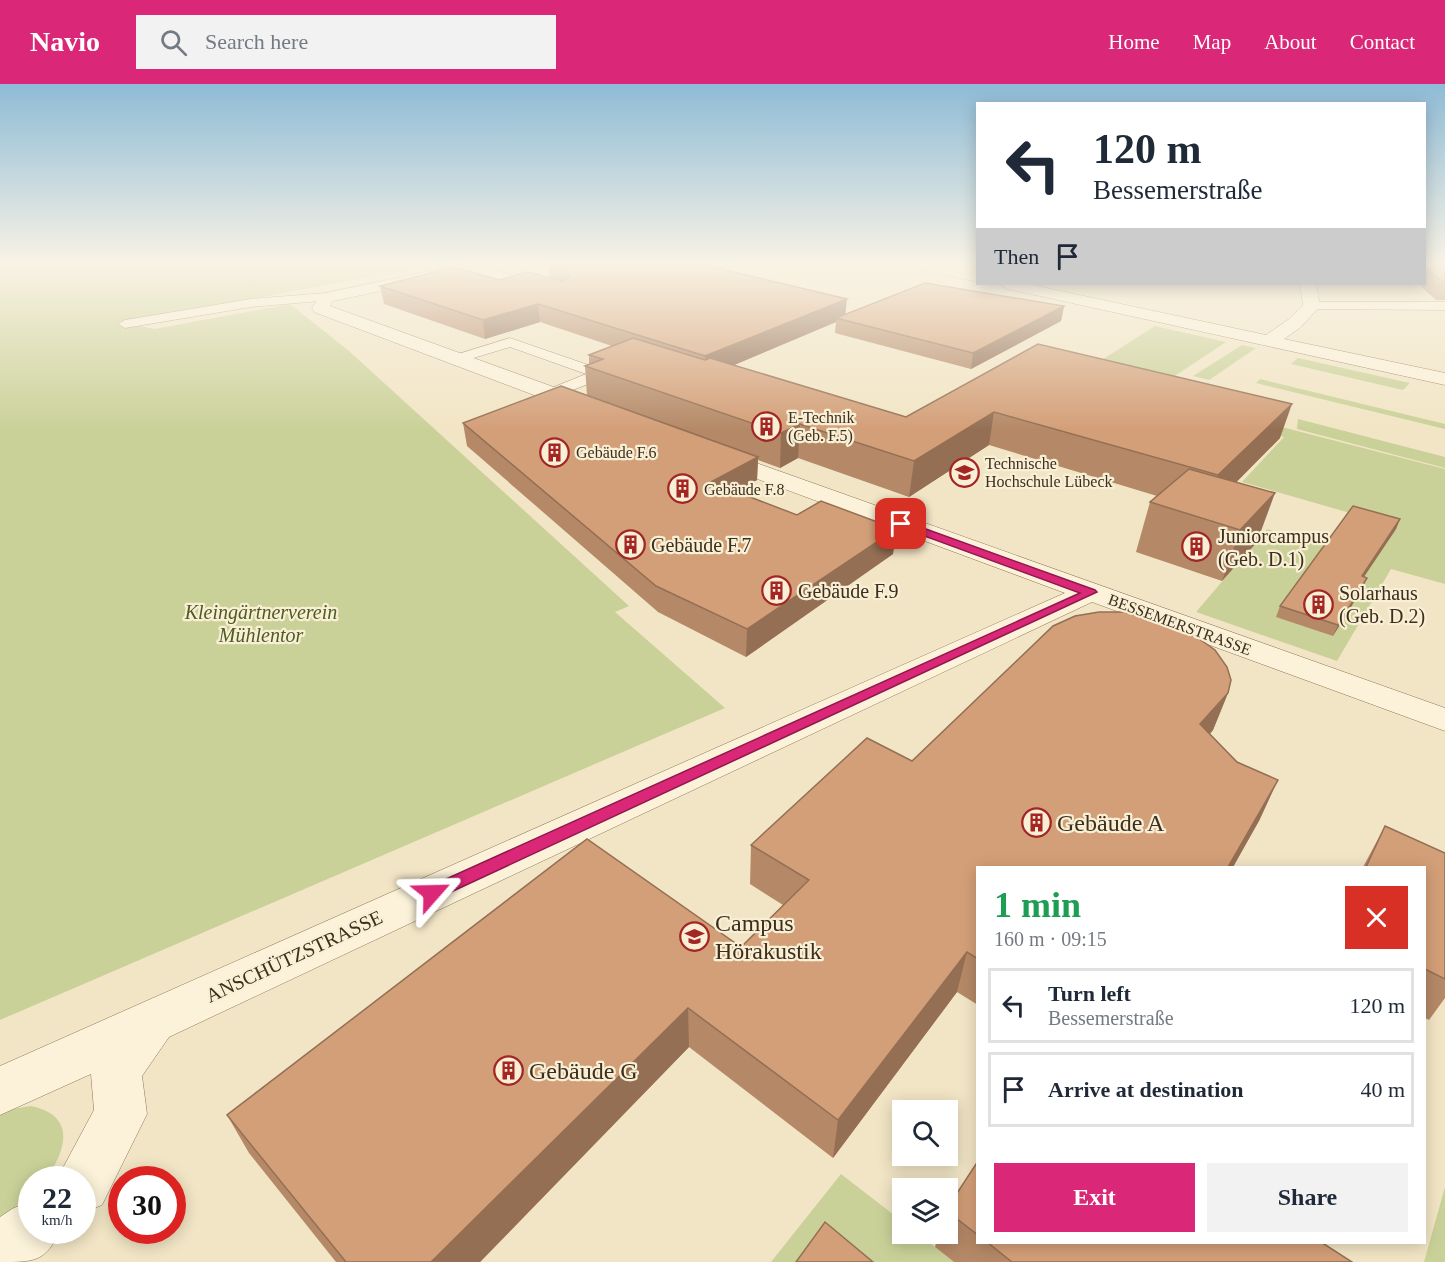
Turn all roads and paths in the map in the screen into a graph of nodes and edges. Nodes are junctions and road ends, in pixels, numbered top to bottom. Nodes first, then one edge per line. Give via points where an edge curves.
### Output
1 (147, 320) edge
2 (352, 320) edge
3 (1176, 320) edge
4 (1297, 320) edge
5 (125, 324) dead end
6 (1270, 340) junction
7 (458, 359) junction
8 (634, 361) edge
9 (599, 374) junction
10 (1445, 379) edge
11 (550, 394) junction
12 (606, 414) edge
13 (695, 447) edge
14 (1091, 592) junction
15 (1445, 720) edge
16 (152, 1022) junction
17 (0, 1091) edge
18 (92, 1166) edge
19 (18, 1239) edge
20 (0, 1252) edge

1 - 5 lane
2 - 7 street
3 - 6 street
4 - 6 street
6 - 10 street
7 - 9 lane via 510,342
7 - 11 street
8 - 9 lane
9 - 11 lane
11 - 12 street
13 - 14 street, BESSEMERSTRASSE
14 - 15 street, BESSEMERSTRASSE
14 - 16 street, ANSCHÜTZSTRASSE
16 - 17 street, ANSCHÜTZSTRASSE
16 - 18 street, ANSCHÜTZSTRASSE via 116,1071 121,1114
19 - 20 street

